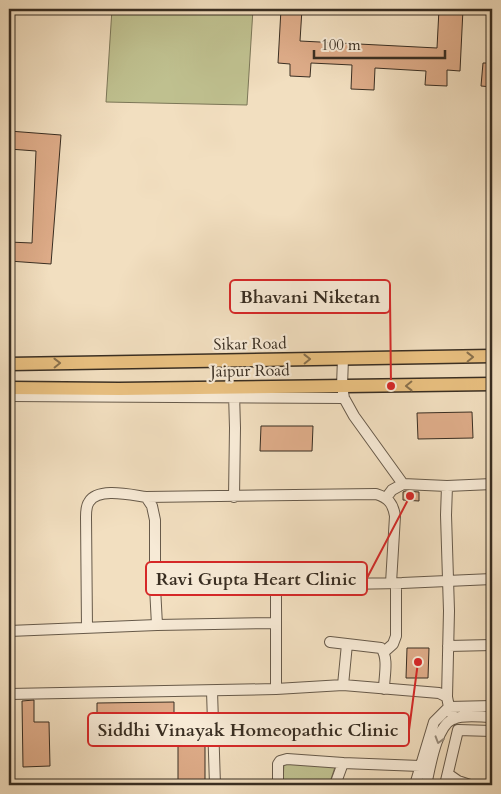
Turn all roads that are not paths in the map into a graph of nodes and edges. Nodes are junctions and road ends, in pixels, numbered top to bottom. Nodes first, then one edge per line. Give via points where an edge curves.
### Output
1 (492, 356) edge
2 (343, 358) junction
3 (9, 364) edge
4 (492, 384) edge
5 (9, 388) edge
6 (343, 392) junction
7 (234, 393) junction
8 (9, 396) edge
9 (403, 484) junction
10 (492, 484) edge
11 (447, 486) junction
12 (234, 496) junction
13 (146, 497) junction
14 (386, 498) junction
15 (492, 579) edge
16 (448, 582) junction
17 (394, 583) junction
18 (276, 585) junction
19 (155, 587) junction
20 (275, 623) junction
21 (157, 625) junction
22 (88, 628) junction
23 (9, 631) edge
24 (330, 642) dead end
25 (347, 644) junction
26 (492, 645) edge
27 (448, 646) junction
28 (384, 652) junction
29 (343, 685) junction
30 (384, 689) junction
31 (276, 690) junction
32 (212, 691) junction
33 (9, 694) edge
34 (448, 702) junction
35 (492, 706) edge
36 (492, 716) edge
37 (454, 719) junction
38 (492, 731) edge
39 (343, 763) junction
40 (420, 766) junction
41 (448, 774) junction
42 (215, 785) edge
43 (278, 785) edge
44 (335, 785) edge
45 (415, 785) edge
46 (426, 785) edge
47 (446, 785) edge
48 (470, 785) edge

2 -> 1 main road, Sikar Road
3 -> 2 main road, Sikar Road
2 - 6 street
4 -> 6 main road, Jaipur Road
5 - 7 main road, Jaipur Road
6 - 7 main road, Jaipur Road
6 - 9 street via 354,416
7 - 8 street
7 - 12 street
9 - 11 street
9 - 14 street
10 - 11 street
11 - 16 street
12 - 13 street
12 - 14 street via 376,494
13 - 19 street via 155,520
13 - 22 street via 103,494 88,503
14 - 17 street via 393,506 395,516
15 - 16 street
16 - 17 street
16 - 27 street
17 - 18 street
17 - 28 street via 396,636
18 - 19 street
18 - 20 street
19 - 21 street
20 - 21 street
20 - 31 street
21 - 22 street
22 - 23 street
24 - 25 street
25 - 28 street via 375,646
25 - 29 street
26 - 27 street
27 - 34 street
28 - 30 street
29 - 30 street
29 - 31 street
30 - 34 street via 439,693
31 - 32 street
32 - 33 street
32 - 42 street
34 - 35 street
34 - 37 street
34 - 40 street via 434,722
36 - 37 street
37 -> 46 street via 443,727
38 - 41 street via 458,730
39 - 40 street
39 - 43 street via 280,761
39 - 44 street
40 - 45 street
41 - 47 street
41 - 48 street

